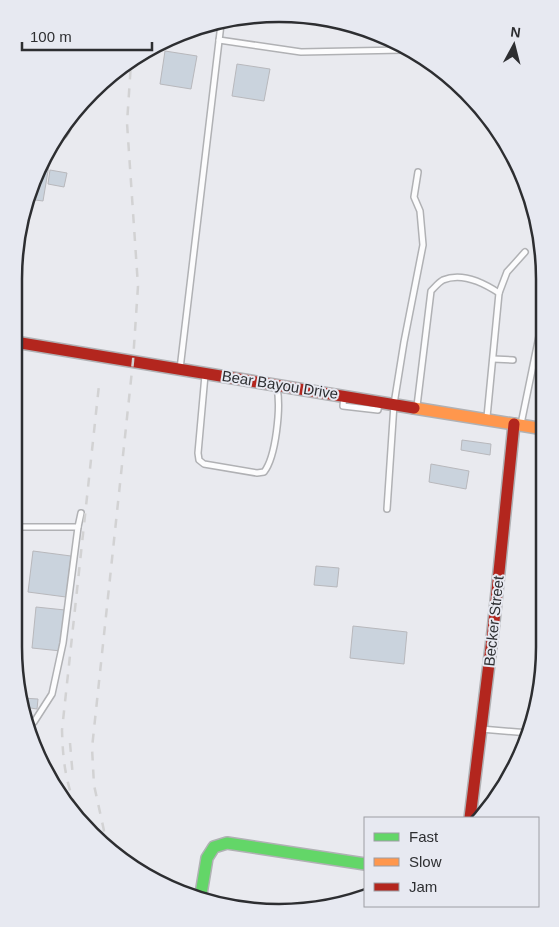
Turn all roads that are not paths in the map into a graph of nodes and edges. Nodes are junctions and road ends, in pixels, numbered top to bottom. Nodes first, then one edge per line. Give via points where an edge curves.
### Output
1 (220, 29) edge
2 (219, 40) junction
3 (395, 50) edge
4 (418, 172) dead end
5 (526, 252) dead end
6 (499, 293) junction
7 (22, 343) edge
8 (536, 346) edge
9 (493, 359) junction
10 (513, 360) dead end
11 (180, 369) junction
12 (205, 373) junction
13 (276, 385) junction
14 (394, 404) junction
15 (416, 408) junction
16 (486, 419) junction
17 (518, 424) junction
18 (536, 427) edge
19 (387, 509) dead end
20 (81, 513) dead end
21 (22, 527) edge
22 (78, 527) junction
23 (34, 722) edge
24 (481, 728) junction
25 (522, 732) edge
26 (470, 817) edge
27 (364, 864) edge
28 (201, 892) edge

1 - 2 lane
2 - 3 lane via 301,52
2 - 11 lane
4 - 14 lane via 414,197 420,211 423,245
5 - 6 lane via 507,272
6 - 9 lane
6 - 15 lane via 484,283 458,277 442,280 431,290
7 - 11 street, Bear Bayou Drive
8 - 17 lane
9 - 10 lane
9 - 16 lane
11 - 12 street, Bear Bayou Drive
12 - 13 street, Bear Bayou Drive
12 - 13 lane via 200,460 204,464 257,473 268,467 273,445 279,397
13 - 14 street, Bear Bayou Drive
14 - 15 street, Bear Bayou Drive
14 - 19 lane
15 - 16 street, Bear Bayou Drive
16 - 17 street, Bear Bayou Drive
17 - 18 street, Bear Bayou Drive
17 - 24 street, Becker Street
20 - 22 lane
21 - 22 lane
22 - 23 lane via 64,643 52,694
24 - 25 lane
24 - 26 street, Becker Street
27 - 28 street via 227,843 214,847 207,858

